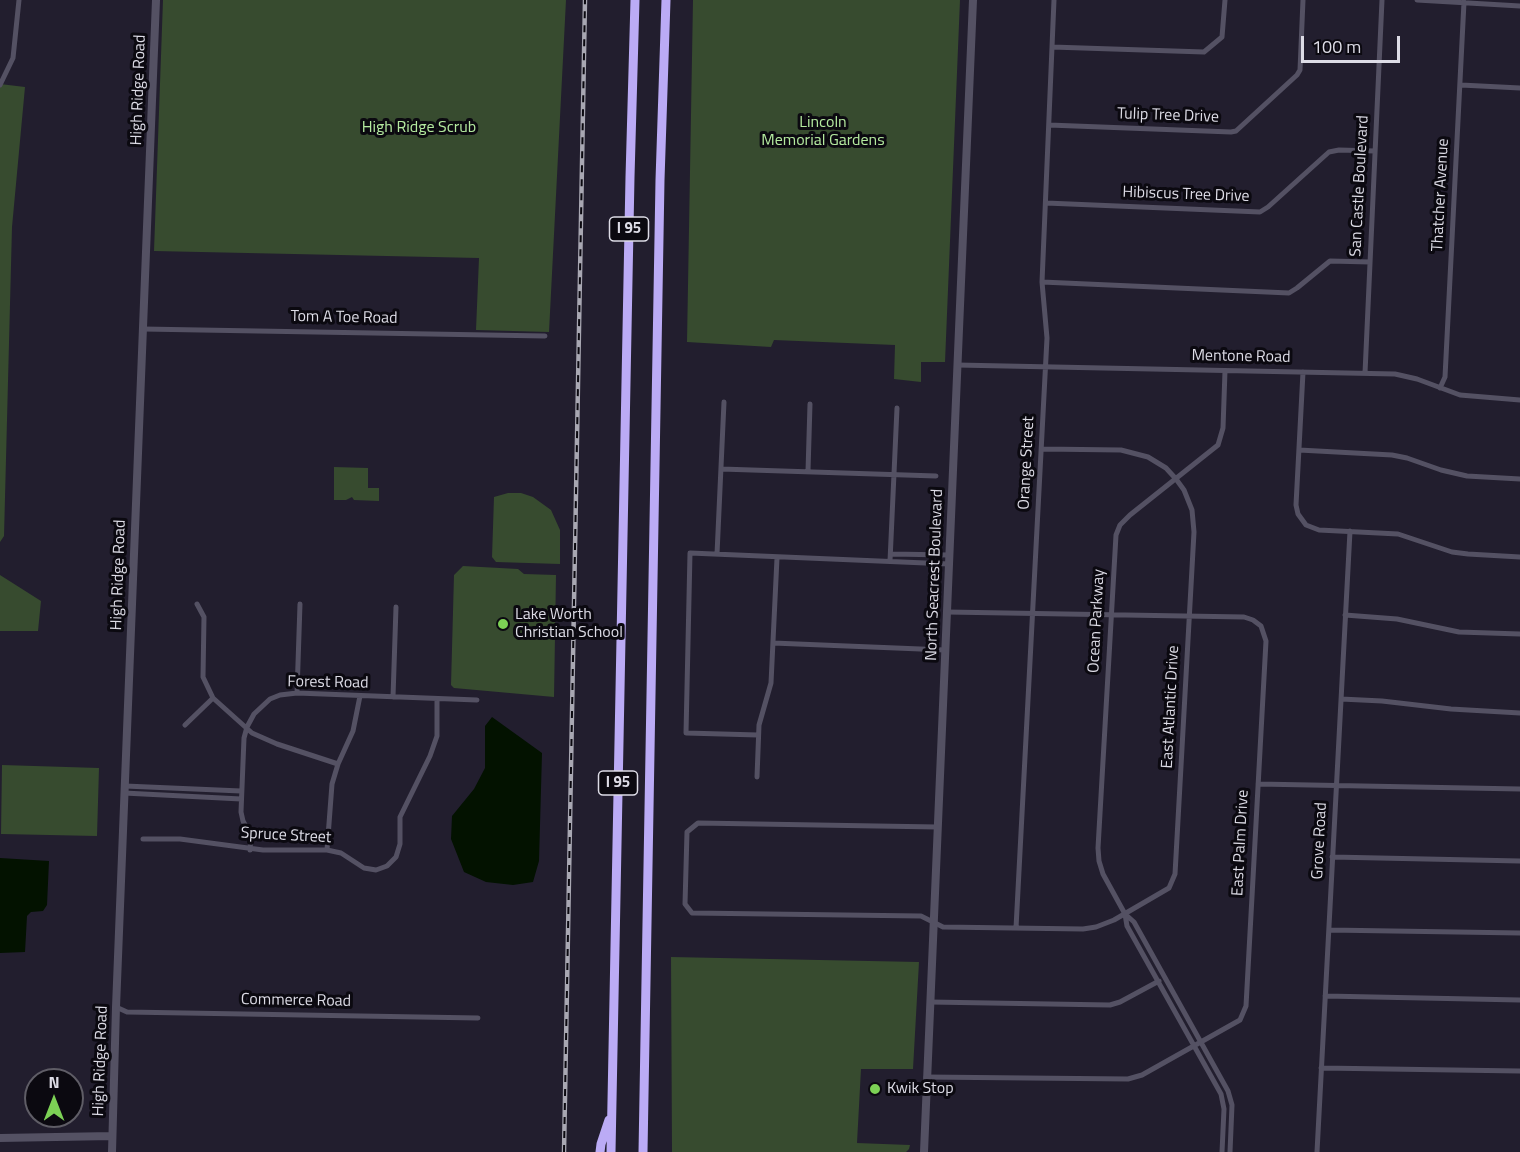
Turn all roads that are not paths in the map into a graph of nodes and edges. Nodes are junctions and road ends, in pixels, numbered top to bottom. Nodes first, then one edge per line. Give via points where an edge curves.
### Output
1 (20, 0) edge
2 (156, 0) edge
3 (666, 0) edge
4 (973, 0) edge
5 (1054, 0) edge
6 (1225, 0) edge
7 (1304, 0) edge
8 (1382, 0) edge
9 (1417, 0) edge
10 (635, 1) edge
11 (1464, 2) junction
12 (1520, 6) edge
13 (1052, 47) junction
14 (0, 85) edge
15 (1461, 85) junction
16 (1520, 88) edge
17 (1049, 124) junction
18 (1375, 151) junction
19 (1046, 203) junction
20 (1370, 262) junction
21 (1042, 282) junction
22 (143, 329) junction
23 (545, 336) dead end
24 (957, 365) junction
25 (1046, 367) junction
26 (1225, 371) junction
27 (1303, 372) junction
28 (1365, 373) junction
29 (1440, 388) junction
30 (1520, 400) edge
31 (724, 402) dead end
32 (810, 404) dead end
33 (897, 408) dead end
34 (1042, 449) junction
35 (1299, 450) junction
36 (721, 469) junction
37 (808, 471) junction
38 (894, 475) junction
39 (936, 476) dead end
40 (1176, 479) junction
41 (1520, 479) edge
42 (1350, 531) junction
43 (717, 554) junction
44 (891, 554) junction
45 (923, 555) junction
46 (1520, 557) edge
47 (777, 558) junction
48 (949, 560) junction
49 (890, 561) junction
50 (923, 563) junction
51 (197, 604) dead end
52 (300, 604) dead end
53 (396, 607) dead end
54 (947, 612) junction
55 (1033, 614) junction
56 (1111, 615) junction
57 (1346, 615) junction
58 (1189, 616) junction
59 (1520, 634) edge
60 (772, 643) junction
61 (945, 650) junction
62 (297, 693) junction
63 (360, 696) junction
64 (393, 697) junction
65 (213, 698) junction
66 (437, 699) junction
67 (1341, 699) junction
68 (477, 700) dead end
69 (1520, 713) edge
70 (185, 725) dead end
71 (247, 727) junction
72 (758, 735) junction
73 (338, 764) junction
74 (757, 777) dead end
75 (1258, 784) junction
76 (1336, 786) junction
77 (189, 789) junction
78 (1520, 789) edge
79 (125, 790) junction
80 (241, 791) junction
81 (188, 796) junction
82 (241, 799) junction
83 (937, 826) junction
84 (143, 839) dead end
85 (250, 850) junction
86 (327, 850) junction
87 (1332, 857) junction
88 (1520, 861) edge
89 (1125, 914) junction
90 (933, 922) junction
91 (1016, 928) junction
92 (1329, 930) junction
93 (1520, 933) edge
94 (1164, 977) junction
95 (1158, 981) junction
96 (1325, 996) junction
97 (1520, 1000) edge
98 (930, 1002) junction
99 (116, 1007) junction
100 (478, 1017) dead end
101 (1201, 1043) junction
102 (1194, 1047) junction
103 (1321, 1068) junction
104 (1520, 1071) edge
105 (926, 1077) junction
106 (612, 1112) junction
107 (112, 1136) junction
108 (0, 1138) edge
109 (112, 1152) edge
110 (600, 1152) edge
111 (611, 1152) edge
112 (643, 1152) edge
113 (924, 1152) edge
114 (1222, 1152) edge
115 (1230, 1152) edge
116 (1317, 1152) edge

1 - 14 street via 13,58
2 - 22 street, High Ridge Road
3 - 112 highway, I 95
4 - 24 street, North Seacrest Boulevard
5 - 13 street, Orange Street
6 - 13 street via 1222,37 1204,52
7 - 17 street, Tulip Tree Drive via 1300,70 1236,131
8 - 18 street, San Castle Boulevard
9 - 11 street
10 - 106 highway, I 95
11 - 12 street
11 - 15 street, Thatcher Avenue
13 - 17 street, Orange Street
15 - 16 street
15 - 29 street, Thatcher Avenue via 1445,376
17 - 19 street, Orange Street
18 - 19 street, Hibiscus Tree Drive via 1329,152 1260,212
18 - 20 street, San Castle Boulevard
19 - 21 street, Orange Street
20 - 21 street via 1330,261 1288,292
20 - 28 street, San Castle Boulevard
21 - 25 street, Orange Street
22 - 23 street, Tom A Toe Road
22 - 79 street, High Ridge Road
24 - 25 street, Mentone Road
24 - 48 street, North Seacrest Boulevard
25 - 26 street, Mentone Road
25 - 34 street, Orange Street
26 - 27 street, Mentone Road
26 - 40 street, Ocean Parkway via 1223,428 1218,445
27 - 28 street, Mentone Road
27 - 35 street
28 - 29 street, Mentone Road via 1406,375
29 - 30 street, Mentone Road via 1469,397
31 - 36 street
32 - 37 street
33 - 38 street
34 - 40 street via 1132,452 1157,462
34 - 55 street, Orange Street
35 - 41 street via 1392,455 1456,474
35 - 42 street via 1300,518 1319,530
36 - 37 street
36 - 43 street
37 - 38 street
38 - 39 street
38 - 44 street
40 - 56 street, Ocean Parkway via 1118,529
40 - 58 street, East Atlantic Drive via 1188,500 1193,521
42 - 46 street via 1398,534 1468,554
42 - 57 street, Grove Road
43 - 47 street
43 - 72 street via 690,553 686,733
44 - 45 street
44 - 49 street
45 - 48 street
45 - 50 street
47 - 49 street
47 - 60 street
48 - 50 street
48 - 54 street, North Seacrest Boulevard
49 - 50 street
51 - 65 street via 204,617 203,677
52 - 62 street
53 - 64 street
54 - 55 street
54 - 61 street, North Seacrest Boulevard
55 - 56 street
55 - 91 street, Orange Street
56 - 58 street
56 - 89 street, Ocean Parkway via 1098,856 1103,874
57 - 59 street via 1397,619 1459,632
57 - 67 street, Grove Road
58 - 75 street, East Palm Drive via 1244,618 1257,622 1264,630
58 - 89 street, East Atlantic Drive via 1174,879 1165,891
60 - 61 street
60 - 72 street via 771,683
61 - 83 street, North Seacrest Boulevard
62 - 63 street, Forest Road
62 - 71 street, Forest Road via 270,699 257,710
63 - 64 street, Forest Road
63 - 73 street via 353,731
64 - 66 street, Forest Road
65 - 70 street
65 - 71 street
66 - 68 street, Forest Road
66 - 86 street, Spruce Street via 437,736 400,816 396,857 376,870
67 - 69 street
67 - 76 street, Grove Road
71 - 73 street via 277,744
71 - 80 street, Forest Road
72 - 74 street
73 - 86 street via 332,784
75 - 76 street
75 - 101 street, East Palm Drive via 1245,1011 1236,1023
76 - 78 street
76 - 87 street, Grove Road
77 - 79 street
77 - 80 street
77 - 81 street
79 - 81 street
79 - 99 street, High Ridge Road
80 - 82 street, Forest Road
81 - 82 street
82 - 85 street, Forest Road via 241,816 251,836
83 - 90 street, North Seacrest Boulevard
83 - 90 street, East Atlantic Drive via 698,822 687,832 685,904 692,913 921,916
84 - 85 street, Spruce Street via 180,839
85 - 86 street, Spruce Street
87 - 88 street
87 - 92 street, Grove Road
89 - 91 street, East Atlantic Drive via 1090,928
89 - 94 street, Ocean Parkway via 1134,922
89 - 95 street, Ocean Parkway via 1127,926
90 - 91 street, East Atlantic Drive via 943,927
90 - 98 street, North Seacrest Boulevard
92 - 93 street
92 - 96 street, Grove Road
94 - 95 street
94 - 101 street, Ocean Parkway
95 - 98 street via 1110,1005
95 - 102 street, Ocean Parkway
96 - 97 street
96 - 103 street, Grove Road
98 - 105 street, North Seacrest Boulevard
99 - 100 street, Commerce Road via 127,1012
99 - 107 street, High Ridge Road
101 - 102 street
101 - 115 street, Ocean Parkway via 1231,1100
102 - 105 street via 1128,1079
102 - 114 street, Ocean Parkway via 1224,1102
103 - 104 street
103 - 116 street, Grove Road
105 - 113 street, North Seacrest Boulevard
106 - 110 highway
106 - 111 highway, I 95
107 - 108 street
107 - 109 street, High Ridge Road

